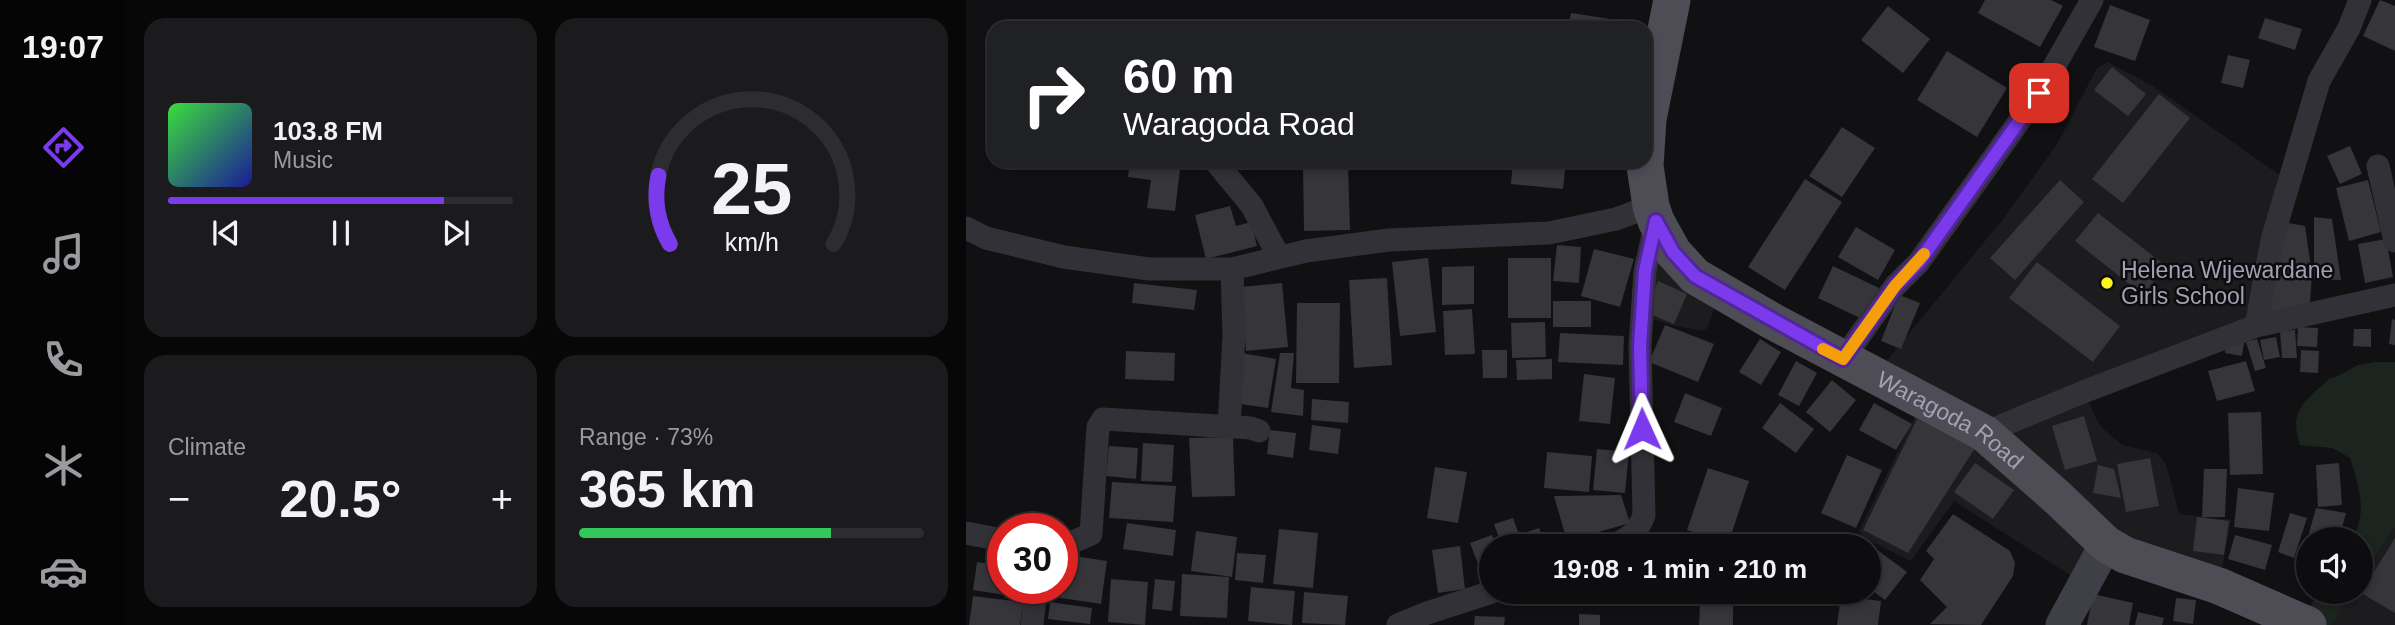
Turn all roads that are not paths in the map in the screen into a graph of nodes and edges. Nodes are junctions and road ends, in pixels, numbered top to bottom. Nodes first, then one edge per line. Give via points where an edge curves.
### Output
1 (1672, 0) edge
2 (2092, 0) edge
3 (2360, 0) edge
4 (1652, 99) edge
5 (2378, 166) dead end
6 (1221, 168) edge
7 (1645, 168) edge
8 (1653, 214) junction
9 (966, 228) edge
10 (2395, 241) edge
11 (1279, 257) junction
12 (1232, 269) junction
13 (2395, 295) edge
14 (2256, 326) junction
15 (1843, 359) junction
16 (1230, 427) junction
17 (1259, 431) dead end
18 (1984, 433) junction
19 (966, 533) edge
20 (1634, 534) edge
21 (987, 537) edge
22 (1078, 540) edge
23 (2106, 544) junction
24 (1479, 596) edge
25 (1034, 604) edge
26 (1032, 625) edge
27 (1398, 625) edge
28 (2062, 625) edge
29 (2308, 625) edge

1 - 4 main road, Waragoda Road
2 - 15 street via 2039,93 1919,262 1895,286
3 - 14 street via 2319,82 2272,240
5 - 10 street
6 - 11 street via 1252,206
7 - 8 main road, Waragoda Road
8 - 11 street via 1549,233 1389,240
8 - 15 main road, Waragoda Road via 1673,252 1695,276
8 - 20 street via 1640,346 1644,515
9 - 12 street via 986,238 1064,257 1149,269
11 - 12 street
12 - 16 street
13 - 14 street
14 - 18 street
15 - 18 main road, Waragoda Road
16 - 17 street
16 - 22 street via 1103,419 1098,428 1091,534
18 - 23 main road, Waragoda Road
19 - 21 street
23 - 28 street
23 - 29 main road, Waragoda Road
24 - 27 street
25 - 26 street

